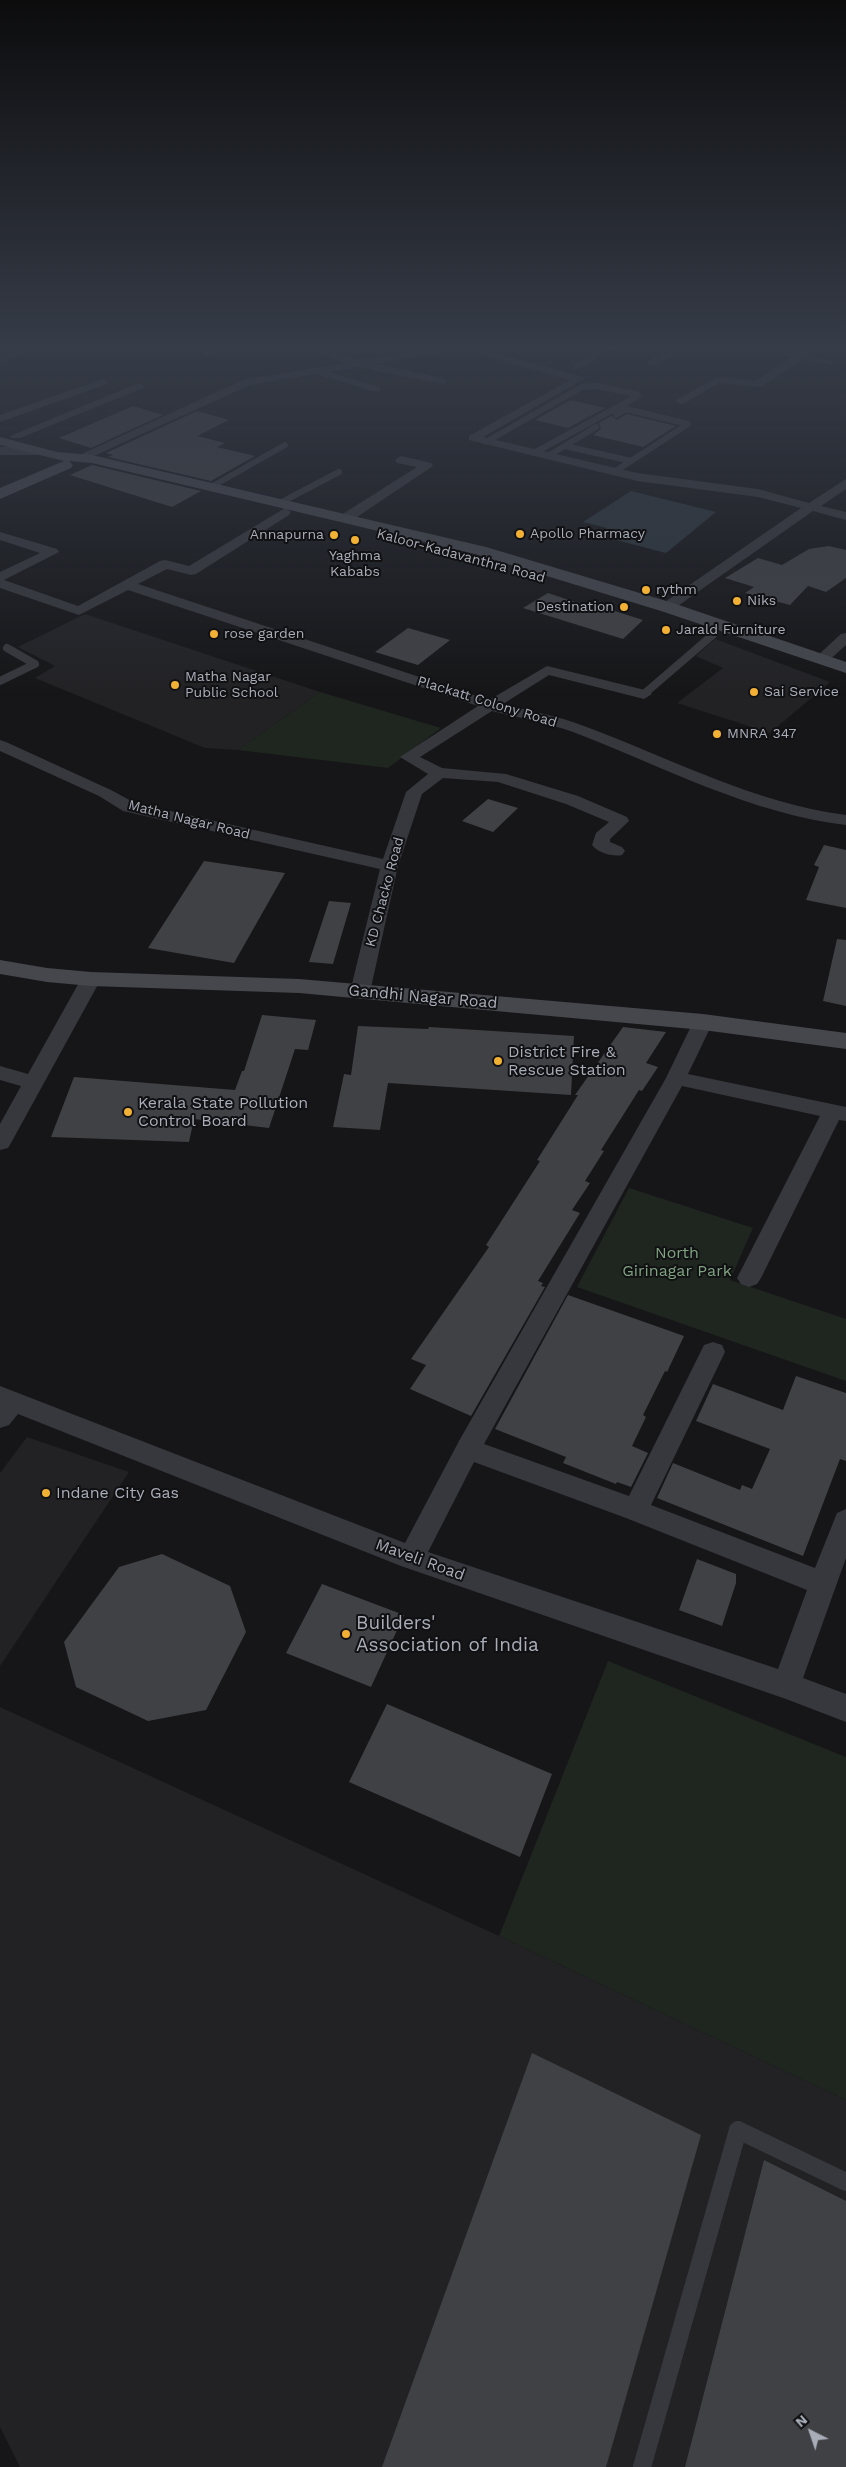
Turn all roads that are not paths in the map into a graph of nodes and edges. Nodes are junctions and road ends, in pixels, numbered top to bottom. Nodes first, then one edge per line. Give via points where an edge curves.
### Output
1 (46, 465) edge
2 (57, 465) edge
3 (82, 465) edge
4 (116, 465) edge
5 (250, 465) edge
6 (423, 465) edge
7 (586, 465) edge
8 (625, 465) edge
9 (339, 472) dead end
10 (614, 472) junction
11 (44, 476) junction
12 (846, 482) edge
13 (211, 487) junction
14 (0, 494) edge
15 (811, 506) junction
16 (283, 507) junction
17 (846, 516) edge
18 (346, 518) junction
19 (0, 536) edge
20 (441, 545) junction
21 (0, 577) edge
22 (0, 583) edge
23 (127, 585) junction
24 (667, 607) junction
25 (715, 633) junction
26 (846, 637) edge
27 (7, 648) dead end
28 (821, 660) junction
29 (846, 668) edge
30 (0, 681) edge
31 (846, 681) edge
32 (644, 694) joint
33 (492, 706) junction
34 (0, 745) edge
35 (439, 773) junction
36 (846, 820) edge
37 (616, 851) dead end
38 (389, 866) junction
39 (0, 967) edge
40 (91, 979) junction
41 (360, 992) junction
42 (703, 1022) junction
43 (846, 1042) edge
44 (0, 1073) edge
45 (676, 1078) junction
46 (35, 1083) junction
47 (840, 1112) edge
48 (0, 1143) edge
49 (749, 1278) dead end
50 (713, 1352) dead end
51 (4, 1405) edge
52 (468, 1449) junction
53 (635, 1510) junction
54 (846, 1521) edge
55 (412, 1558) junction
56 (823, 1584) junction
57 (786, 1686) junction
58 (846, 1708) edge
59 (846, 2182) edge
60 (642, 2467) edge

1 - 11 main road
2 - 11 main road
3 - 16 main road, Kaloor-Kadavanthra Road
4 - 13 main road, Kaloor-Kadavanthra Road
5 - 13 lane
6 - 18 street via 427,466
7 - 10 street
8 - 10 lane
9 - 16 lane
10 - 15 street via 758,493
11 - 14 main road
12 - 15 street
13 - 16 main road, Kaloor-Kadavanthra Road
15 - 17 street
15 - 24 street
16 - 18 main road, Kaloor-Kadavanthra Road
16 - 20 main road, Kaloor-Kadavanthra Road
16 - 23 street via 191,571 165,564
18 - 20 main road, Kaloor-Kadavanthra Road
19 - 21 street via 52,552
20 - 24 main road, Kaloor-Kadavanthra Road via 480,550
20 - 25 main road, Kaloor-Kadavanthra Road
22 - 23 street via 79,611
23 - 33 street, Plackatt Colony Road
24 - 28 main road, Kaloor-Kadavanthra Road
25 - 31 main road, Kaloor-Kadavanthra Road
25 - 32 lane
26 - 28 street
27 - 30 lane via 35,664
28 - 29 main road, Kaloor-Kadavanthra Road
32 - 33 street via 547,670
33 - 35 street via 408,757
33 - 36 street, Plackatt Colony Road via 576,728 754,798 821,817
34 - 38 street, Matha Nagar Road via 129,807
35 - 37 street via 500,777 572,800 621,821 602,837 601,845
35 - 38 street, KD Chacko Road via 414,792
38 - 41 street, KD Chacko Road
39 - 40 main road, Gandhi Nagar Road via 47,976
40 - 41 main road, Gandhi Nagar Road via 299,986
40 - 46 street
41 - 42 main road, Gandhi Nagar Road
42 - 43 main road, Gandhi Nagar Road
42 - 45 street
44 - 46 street
45 - 47 street
45 - 52 street
46 - 48 street
47 - 49 street
50 - 53 street
51 - 55 street, Maveli Road
52 - 53 street
52 - 55 street
53 - 56 street
54 - 56 street
55 - 57 street, Maveli Road
56 - 57 street
57 - 58 street, Maveli Road
59 - 60 lane via 738,2130

